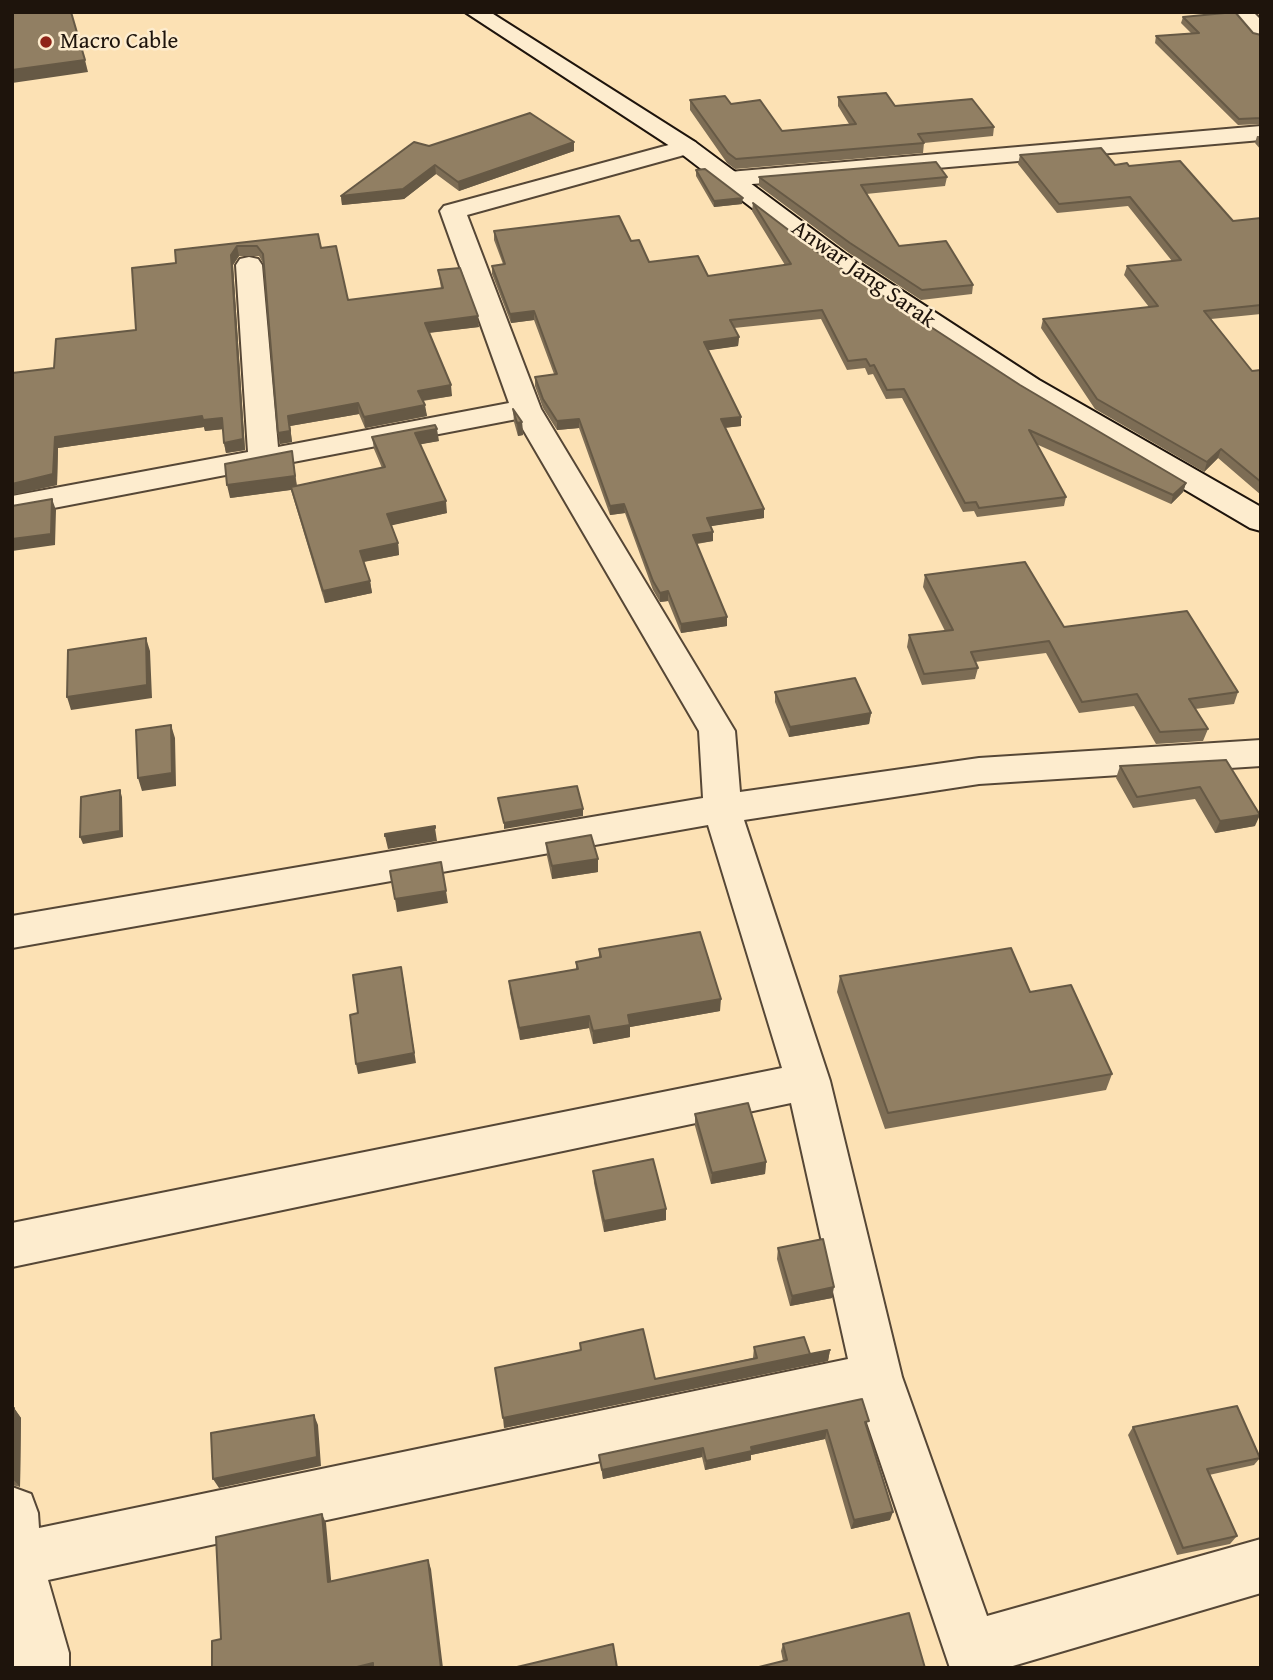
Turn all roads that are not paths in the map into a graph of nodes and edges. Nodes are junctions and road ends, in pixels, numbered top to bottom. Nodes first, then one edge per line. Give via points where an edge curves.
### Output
1 (475, 12) edge
2 (1242, 13) edge
3 (1261, 33) edge
4 (1261, 133) edge
5 (687, 147) junction
6 (729, 179) junction
7 (249, 265) dead end
8 (526, 409) junction
9 (264, 458) junction
10 (12, 506) edge
11 (1261, 521) edge
12 (1261, 753) edge
13 (722, 809) junction
14 (12, 932) edge
15 (808, 1081) junction
16 (12, 1245) edge
17 (877, 1377) junction
18 (13, 1545) edge
19 (1261, 1566) edge
20 (975, 1658) edge
21 (41, 1668) edge

1 - 5 street, Anwar Jang Sarak
2 - 3 street
4 - 6 street
5 - 6 street, Anwar Jang Sarak
5 - 8 street via 453,211
6 - 11 street, Anwar Jang Sarak via 838,261 1029,386
7 - 9 street
8 - 9 street
8 - 13 street via 717,731
9 - 10 street
12 - 13 street via 979,771
13 - 14 street
13 - 15 street
15 - 16 street
15 - 17 street
17 - 18 street
17 - 20 street
18 - 21 street
19 - 20 street

